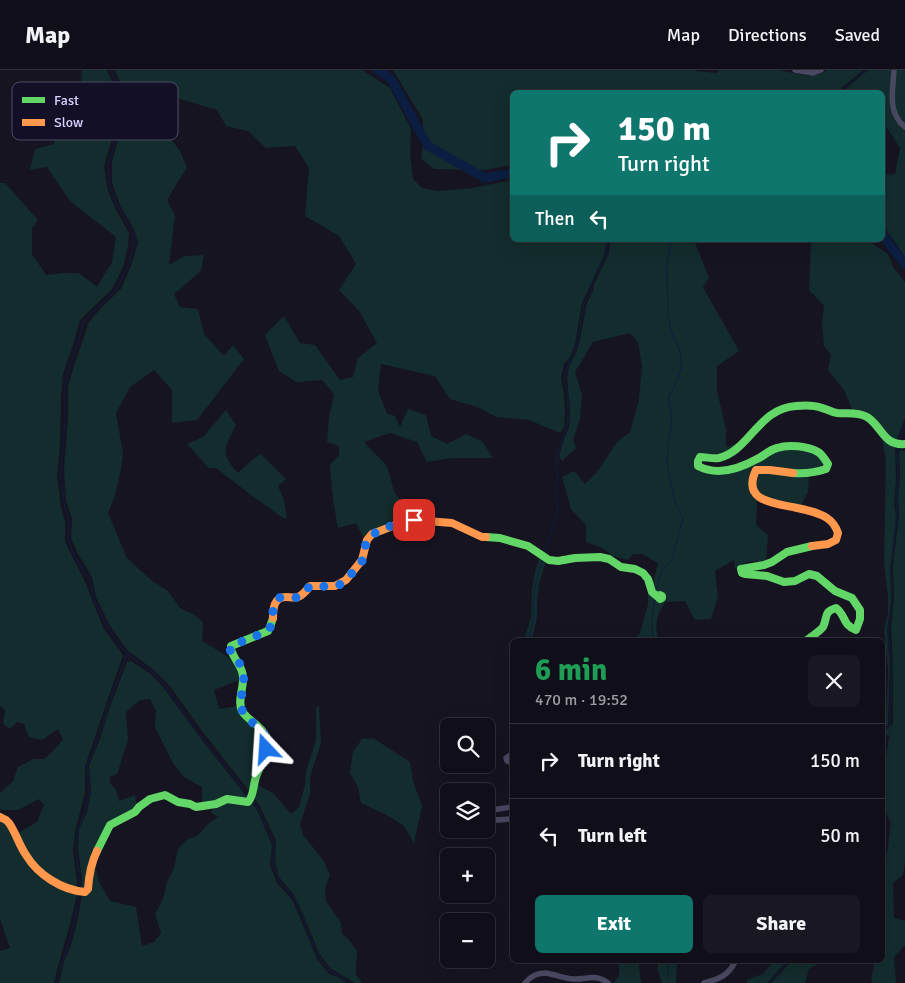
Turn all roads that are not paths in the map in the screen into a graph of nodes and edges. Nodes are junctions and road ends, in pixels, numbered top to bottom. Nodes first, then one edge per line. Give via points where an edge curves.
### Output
1 (795, 70) edge
2 (821, 70) edge
3 (894, 70) edge
4 (905, 127) edge
5 (905, 444) edge
6 (658, 597) dead end
7 (810, 638) edge
8 (510, 807) edge
9 (495, 810) edge
10 (0, 817) edge
11 (510, 819) edge
12 (495, 820) edge
13 (734, 963) edge
14 (526, 983) edge
15 (608, 983) edge
16 (704, 983) edge

1 - 2 street via 813,73
3 - 4 street via 894,113
5 - 7 street via 892,443 873,422 861,415 837,414 813,406 789,406 770,415 732,452 713,459 700,457 698,461 698,466 703,469 723,470 743,466 778,447 812,449 824,457 828,464 826,468 814,473 756,470 751,481 760,498 825,516 838,531 834,542 802,547 784,553 770,564 741,569 742,574 767,576 784,582 809,574 817,576 835,591 852,598 860,610 856,630 846,624 836,608 828,611 824,625
6 - 10 street via 643,573 621,567 609,559 549,560 528,546 482,537 452,524 406,521 372,534 367,540 362,560 346,580 335,586 310,586 297,598 277,599 268,631 231,646 231,653 243,672 242,710 268,742 248,802 227,799 196,807 165,795 150,799 135,812 110,825 93,859 85,892 74,891 36,868 8,822
8 - 9 street
11 - 12 street
13 - 16 street via 726,974
14 - 15 street via 540,973 573,979 599,978

